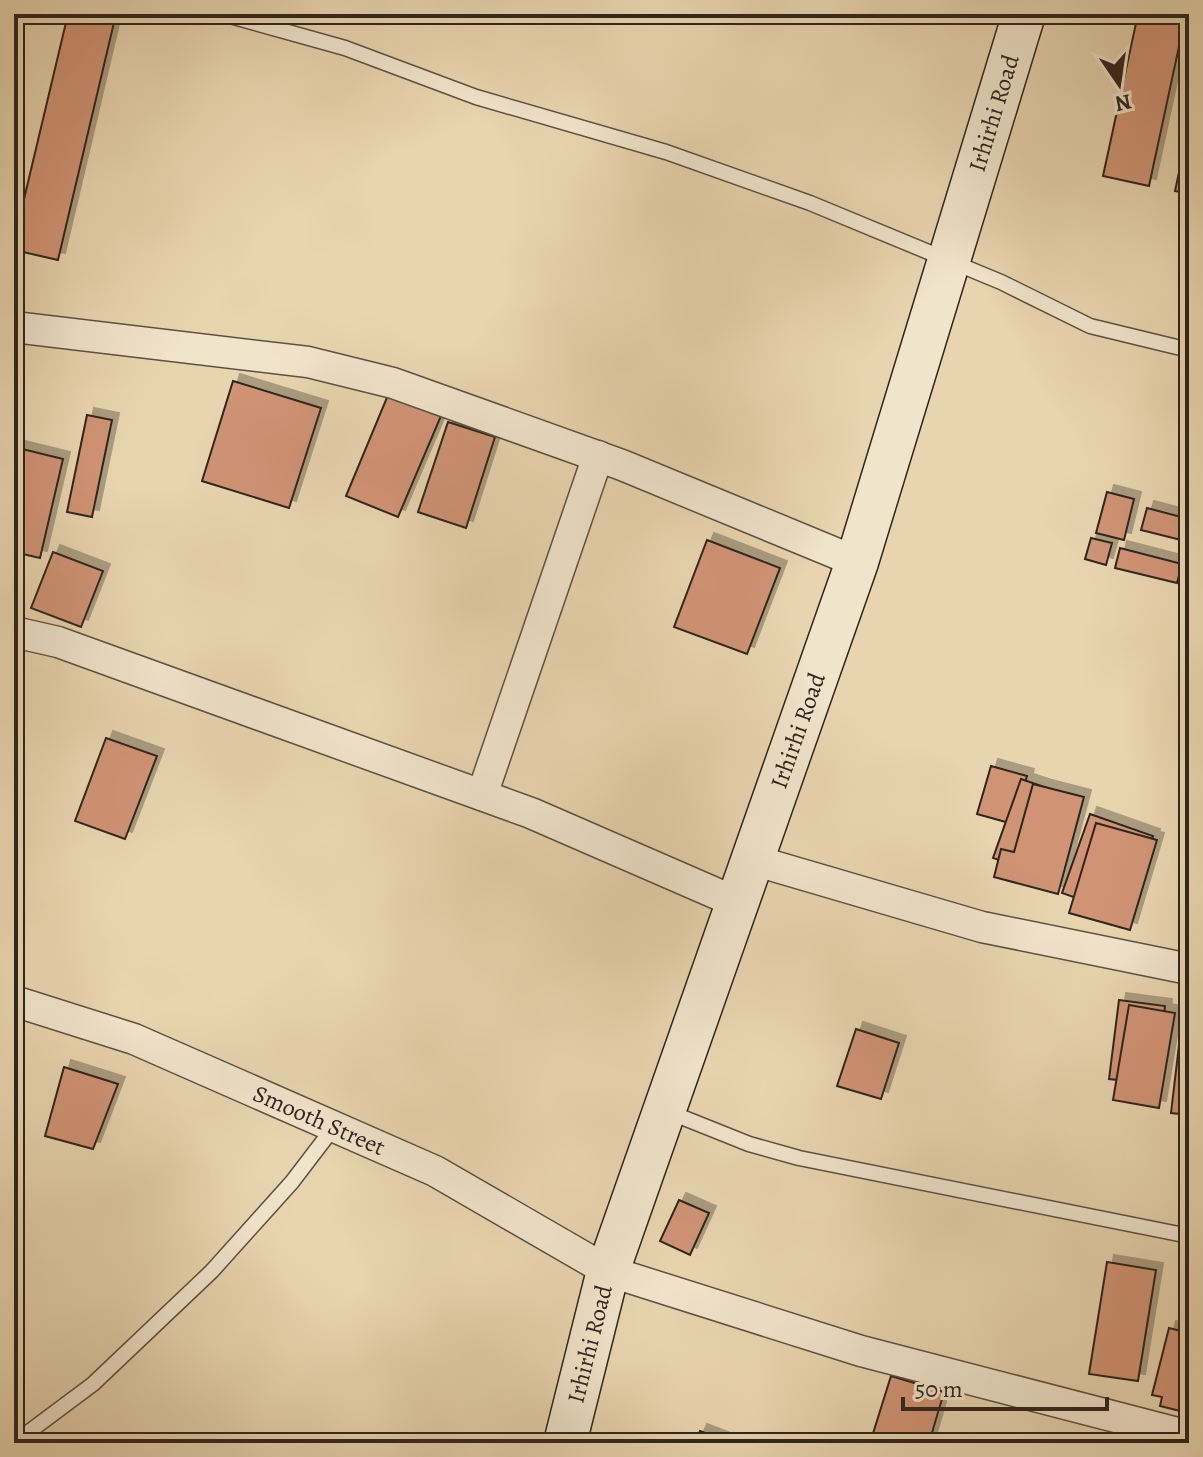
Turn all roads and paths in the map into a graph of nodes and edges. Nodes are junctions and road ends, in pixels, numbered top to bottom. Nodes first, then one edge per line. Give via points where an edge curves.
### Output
1 (223, 14) edge
2 (1024, 14) edge
3 (949, 263) junction
4 (14, 327) edge
5 (1189, 350) edge
6 (598, 456) junction
7 (857, 562) junction
8 (14, 632) edge
9 (482, 795) junction
10 (753, 860) junction
11 (738, 903) junction
12 (1189, 969) edge
13 (14, 1001) edge
14 (664, 1110) junction
15 (334, 1127) junction
16 (1189, 1236) edge
17 (608, 1271) junction
18 (1189, 1436) edge
19 (14, 1443) edge
20 (565, 1443) edge

1 - 3 lane via 680,157 810,203
2 - 3 street, Irhirhi Road
3 - 5 lane via 1090,326
3 - 7 street, Irhirhi Road
4 - 6 street via 308,362 393,383
6 - 7 street
6 - 9 street
7 - 10 street, Irhirhi Road
8 - 9 street via 58,642
9 - 11 street
10 - 11 street, Irhirhi Road
10 - 12 street via 982,927
11 - 14 street, Irhirhi Road
13 - 15 street, Smooth Street via 134,1039
14 - 16 lane via 799,1158
14 - 17 street, Irhirhi Road
15 - 17 street, Smooth Street via 435,1171
15 - 19 lane via 212,1271 93,1384
17 - 18 street, Smooth Street via 861,1351
17 - 20 street, Irhirhi Road

